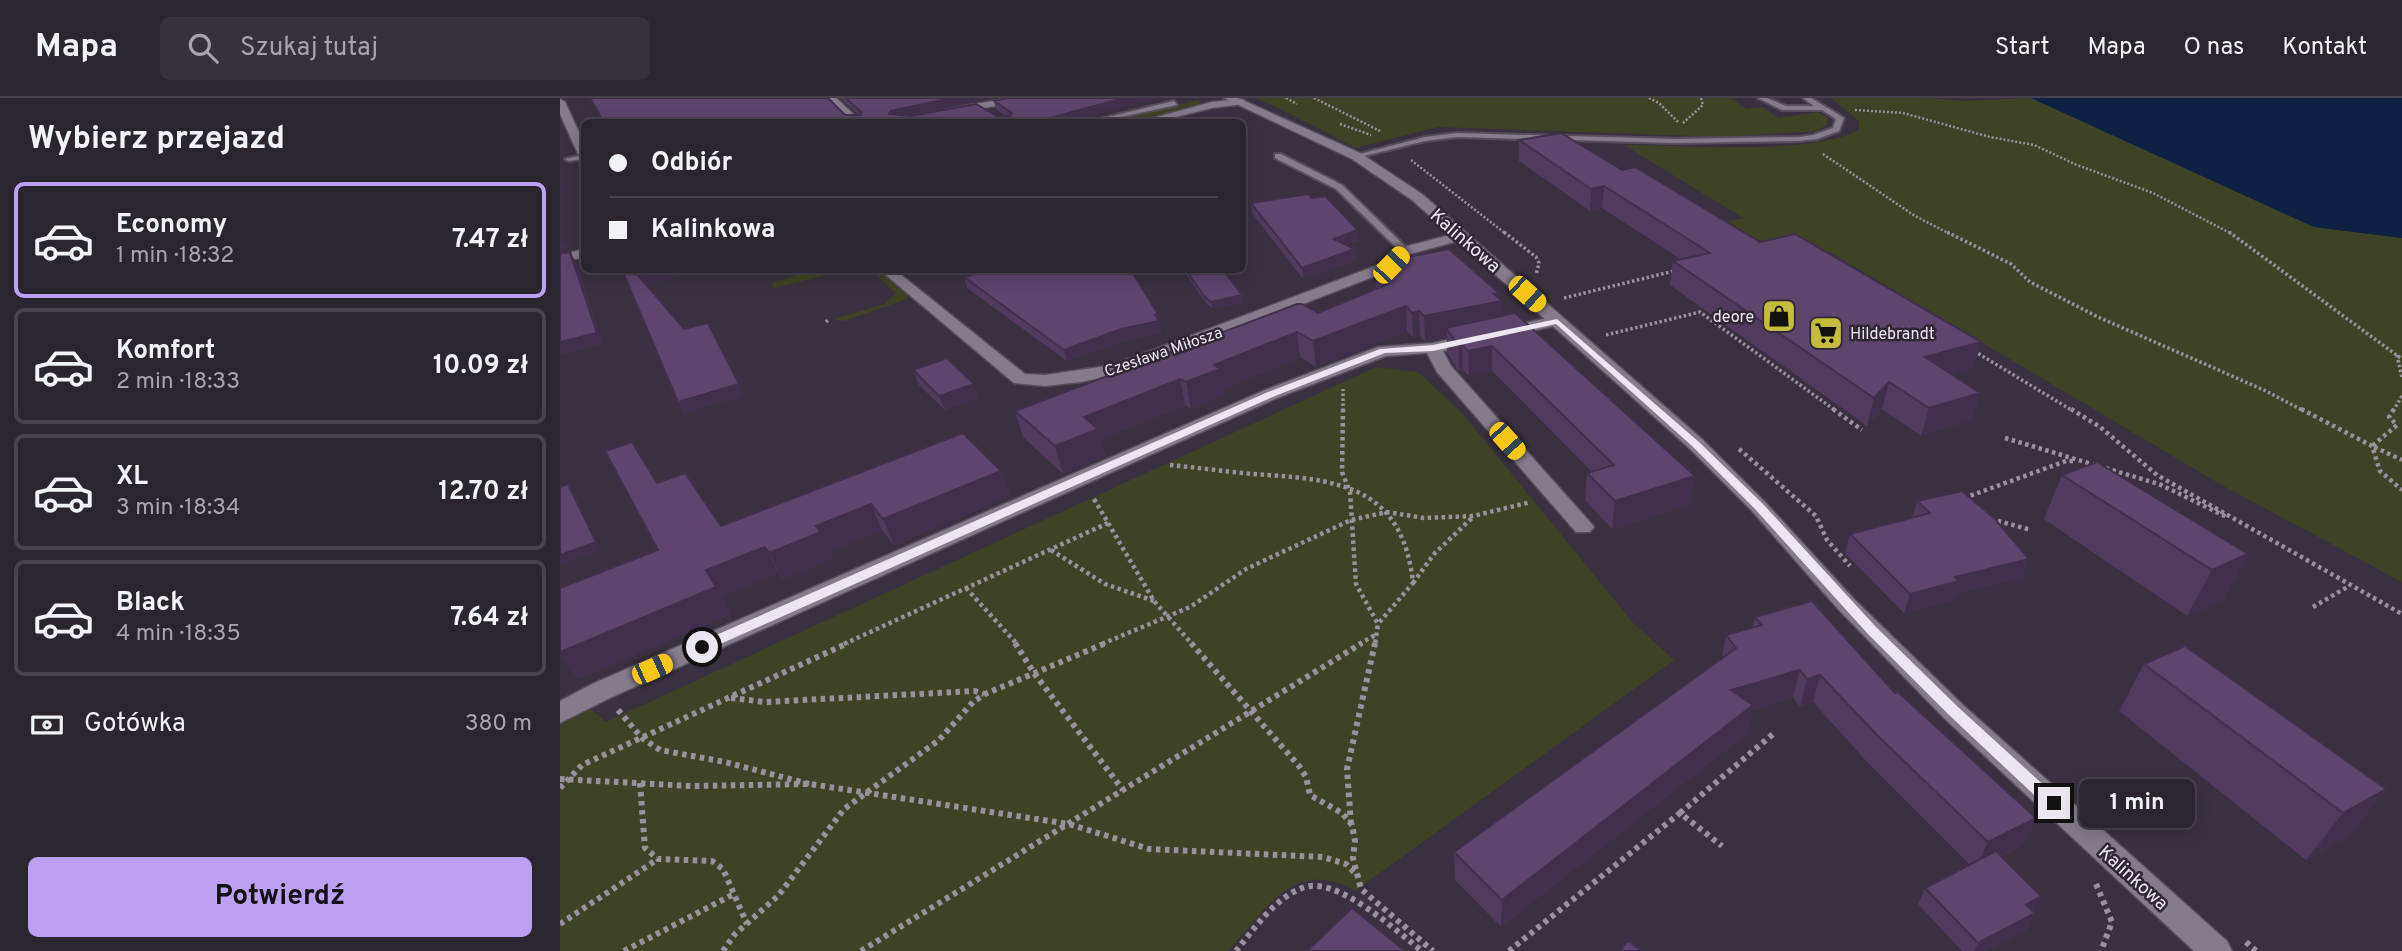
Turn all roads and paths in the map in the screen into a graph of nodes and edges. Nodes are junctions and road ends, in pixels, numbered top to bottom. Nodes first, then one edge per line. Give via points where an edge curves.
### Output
1 (830, 98) edge
2 (1031, 98) edge
3 (1314, 98) edge
4 (1649, 98) edge
5 (1761, 98) edge
6 (1806, 98) edge
7 (1235, 100) edge
8 (560, 102) edge
9 (1174, 103) dead end
10 (983, 106) edge
11 (1825, 109) junction
12 (853, 119) edge
13 (916, 119) edge
14 (1104, 119) edge
15 (1156, 119) edge
16 (1179, 119) edge
17 (1681, 125) dead end
18 (1798, 139) junction
19 (1401, 144) junction
20 (581, 148) edge
21 (581, 156) edge
22 (1278, 156) dead end
23 (1356, 156) junction
24 (569, 159) dead end
25 (1461, 236) junction
26 (1405, 251) junction
27 (581, 254) edge
28 (560, 259) edge
29 (1687, 268) edge
30 (891, 273) edge
31 (1556, 311) junction
32 (1597, 337) dead end
33 (1963, 345) edge
34 (1433, 348) junction
35 (2396, 355) junction
36 (2402, 359) edge
37 (1334, 370) junction
38 (2402, 378) edge
39 (2402, 396) edge
40 (1862, 430) dead end
41 (2005, 438) dead end
42 (1735, 446) dead end
43 (2372, 446) junction
44 (1128, 458) junction
45 (2402, 460) edge
46 (2082, 461) junction
47 (1083, 478) junction
48 (1345, 485) junction
49 (2402, 490) edge
50 (1556, 496) junction
51 (1951, 503) edge
52 (1387, 512) junction
53 (1473, 516) junction
54 (1984, 516) edge
55 (1351, 520) junction
56 (2238, 520) junction
57 (1108, 523) junction
58 (1583, 527) dead end
59 (2031, 530) dead end
60 (1050, 549) junction
61 (1854, 570) dead end
62 (1413, 583) junction
63 (2350, 585) junction
64 (967, 588) junction
65 (1154, 601) junction
66 (2313, 607) dead end
67 (2402, 614) edge
68 (1168, 617) junction
69 (1378, 624) junction
70 (1377, 634) junction
71 (1034, 673) junction
72 (601, 691) junction
73 (985, 694) junction
74 (730, 698) junction
75 (1251, 708) junction
76 (560, 713) edge
77 (1773, 734) dead end
78 (642, 738) junction
79 (564, 779) edge
80 (640, 783) junction
81 (810, 784) junction
82 (560, 788) edge
83 (1123, 790) junction
84 (866, 792) junction
85 (1680, 813) junction
86 (1069, 824) junction
87 (1352, 825) junction
88 (1722, 846) dead end
89 (658, 859) junction
90 (1356, 874) junction
91 (734, 894) junction
92 (560, 924) edge
93 (747, 924) junction
94 (624, 951) edge
95 (723, 951) edge
96 (861, 951) edge
97 (1236, 951) edge
98 (1422, 951) edge
99 (1433, 951) edge
100 (1509, 951) edge
101 (2216, 951) edge

1 - 12 street
2 - 10 street
3 - 19 path
4 - 17 path
5 - 11 lane via 1785,108
6 - 11 lane
7 - 15 street
7 - 16 street via 1223,110
7 - 23 street, Kalinkowa
8 - 20 street
9 - 14 lane
10 - 13 street
11 - 18 lane via 1840,118 1836,129
11 - 35 path via 1903,113 2034,145 2152,193 2233,234
18 - 19 lane via 1662,141 1489,134
18 - 43 path via 1915,216 2011,264 2030,282 2266,391
19 - 23 lane
21 - 24 lane
22 - 26 lane via 1339,187
23 - 25 street, Kalinkowa via 1417,197
25 - 26 street, Czesława Miłosza
25 - 31 street, Kalinkowa
26 - 30 street, Czesława Miłosza via 1391,265 1118,369 1041,382 1020,379
27 - 28 street
29 - 31 path
31 - 34 street
31 - 101 street, Kalinkowa via 1759,507 1846,604 1953,711
32 - 40 path via 1700,312
33 - 56 path via 2100,427 2157,475
34 - 37 street via 1384,351
34 - 50 street via 1443,368
35 - 36 path
35 - 38 path
37 - 44 street
37 - 48 path via 1343,382
39 - 43 path via 2389,417 2397,425 2378,436
41 - 46 path
42 - 61 path via 1816,516 1827,540
43 - 45 path
43 - 49 path via 2380,471
44 - 47 street
44 - 48 path
46 - 51 path via 2066,461
46 - 56 path via 2159,484
47 - 57 path
47 - 72 street
48 - 52 path
48 - 55 path via 1350,492
50 - 53 path
50 - 58 street
52 - 53 path via 1424,518
52 - 55 path
52 - 62 path via 1406,540
53 - 62 path via 1434,554
54 - 59 path
55 - 68 path via 1247,569
55 - 69 path via 1356,584
56 - 63 path
57 - 60 path
57 - 65 path
60 - 64 path
60 - 65 path via 1105,584
62 - 69 path
63 - 66 path
63 - 67 path
64 - 71 path via 1021,649
64 - 74 path
65 - 68 path
68 - 71 path
68 - 75 path
69 - 70 path
70 - 75 path
70 - 87 path via 1347,769
71 - 73 path
71 - 83 path
72 - 76 street
72 - 78 path
73 - 74 path via 765,702
73 - 84 path via 939,740
74 - 78 path
75 - 83 path
75 - 87 path via 1299,766 1310,795 1342,813
77 - 85 path
78 - 79 path via 582,765
78 - 81 path via 660,750
79 - 80 path
79 - 82 path
80 - 81 path
80 - 89 path via 645,848
81 - 84 path
83 - 86 path
84 - 86 path
84 - 93 path via 844,809 778,896
85 - 88 path
85 - 100 path
86 - 90 path via 1149,849 1323,857 1346,864
86 - 96 path
87 - 90 path
89 - 91 path via 712,861 723,869
89 - 92 path
90 - 99 path via 1361,889
91 - 93 path
91 - 94 path
93 - 95 path
97 - 98 path via 1289,895 1312,885 1333,889

